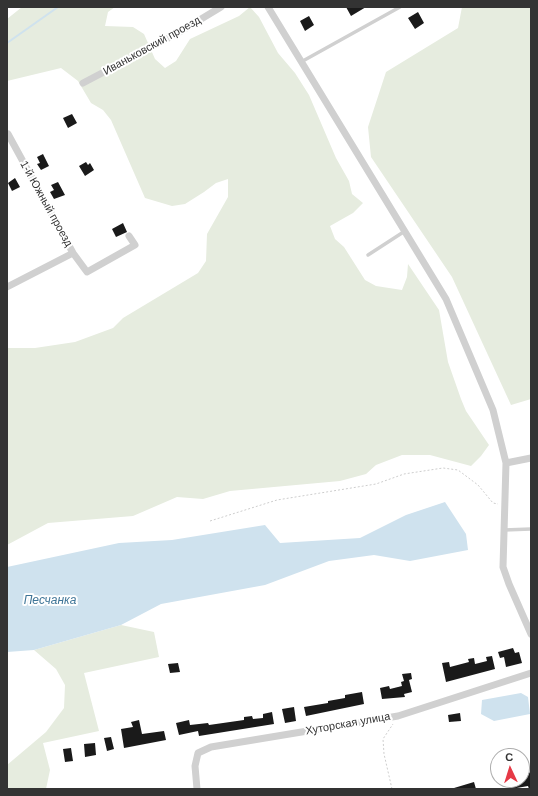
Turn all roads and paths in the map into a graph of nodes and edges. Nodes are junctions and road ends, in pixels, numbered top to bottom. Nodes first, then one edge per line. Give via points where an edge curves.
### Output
1 (221, 7) edge
2 (268, 7) edge
3 (400, 7) edge
4 (302, 62) junction
5 (83, 84) dead end
6 (8, 134) edge
7 (405, 231) junction
8 (129, 236) dead end
9 (73, 252) junction
10 (368, 255) dead end
11 (7, 287) edge
12 (531, 458) edge
13 (506, 463) junction
14 (504, 505) junction
15 (210, 521) dead end
16 (531, 529) edge
17 (503, 530) junction
18 (531, 634) edge
19 (531, 673) edge
20 (398, 716) junction
21 (198, 789) edge
22 (392, 789) edge

1 - 5 street, Иваньковский проезд
2 - 4 street
3 - 4 lane
4 - 7 street
6 - 9 street, 1-й Южный проезд
7 - 10 lane
7 - 13 street via 446,299 493,410
8 - 9 street, 1-й Южный проезд via 135,246 87,272
9 - 11 street, 1-й Южный проезд
12 - 13 street
13 - 14 street
14 - 15 path via 493,503 478,485 458,470 442,468 404,474 376,484 277,500
14 - 17 street
16 - 17 lane
17 - 18 street via 503,567
19 - 20 street, Хуторская улица
20 - 21 street, Хуторская улица via 211,747 198,753 195,766
20 - 22 path via 383,739

